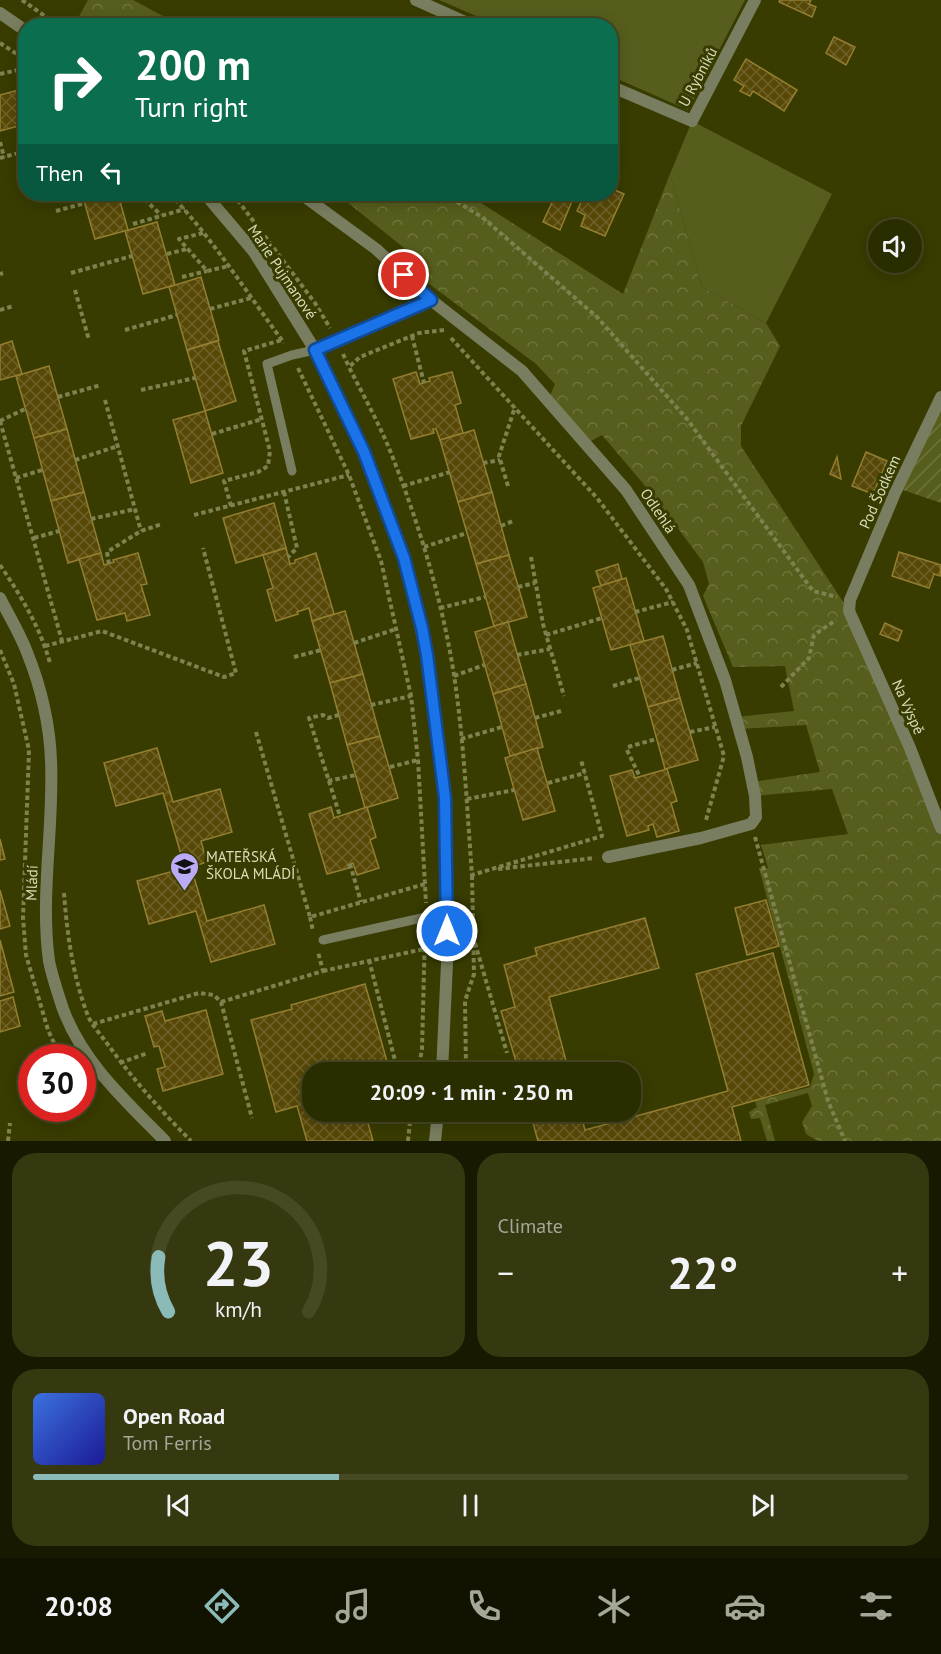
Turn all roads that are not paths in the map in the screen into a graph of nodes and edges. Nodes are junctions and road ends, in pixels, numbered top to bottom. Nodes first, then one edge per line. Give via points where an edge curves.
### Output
1 (416, 0) edge
2 (755, 0) edge
3 (0, 13) edge
4 (456, 18) edge
5 (18, 25) edge
6 (618, 89) edge
7 (211, 201) edge
8 (311, 201) edge
9 (431, 300) junction
10 (315, 350) junction
11 (941, 397) edge
12 (292, 471) dead end
13 (0, 598) edge
14 (849, 605) joint
15 (941, 828) edge
16 (608, 857) road end
17 (446, 917) junction
18 (319, 943) road end
19 (442, 1062) edge
20 (437, 1122) edge
21 (165, 1141) edge
22 (435, 1141) edge

1 - 4 street
2 - 6 street, U Rybníků via 692,121
3 - 5 street
7 - 10 street, Marie Pujmanové via 254,252
8 - 9 street, Odlehlá via 376,249
9 - 10 street
9 - 16 street, Odlehlá via 522,371 626,490 689,585 725,680 747,757 756,817 751,824 701,838
10 - 12 lane via 267,364
10 - 17 street, Marie Pujmanové via 364,452 404,558 422,628 445,798
11 - 14 street, Pod Šodkem via 895,493
13 - 21 street, Mládí via 28,653 46,723 51,760 46,921 50,963 64,1010 81,1046 107,1082
14 - 15 street, Na Výspě
17 - 18 lane via 426,917
17 - 19 street, Marie Pujmanové
20 - 22 street

